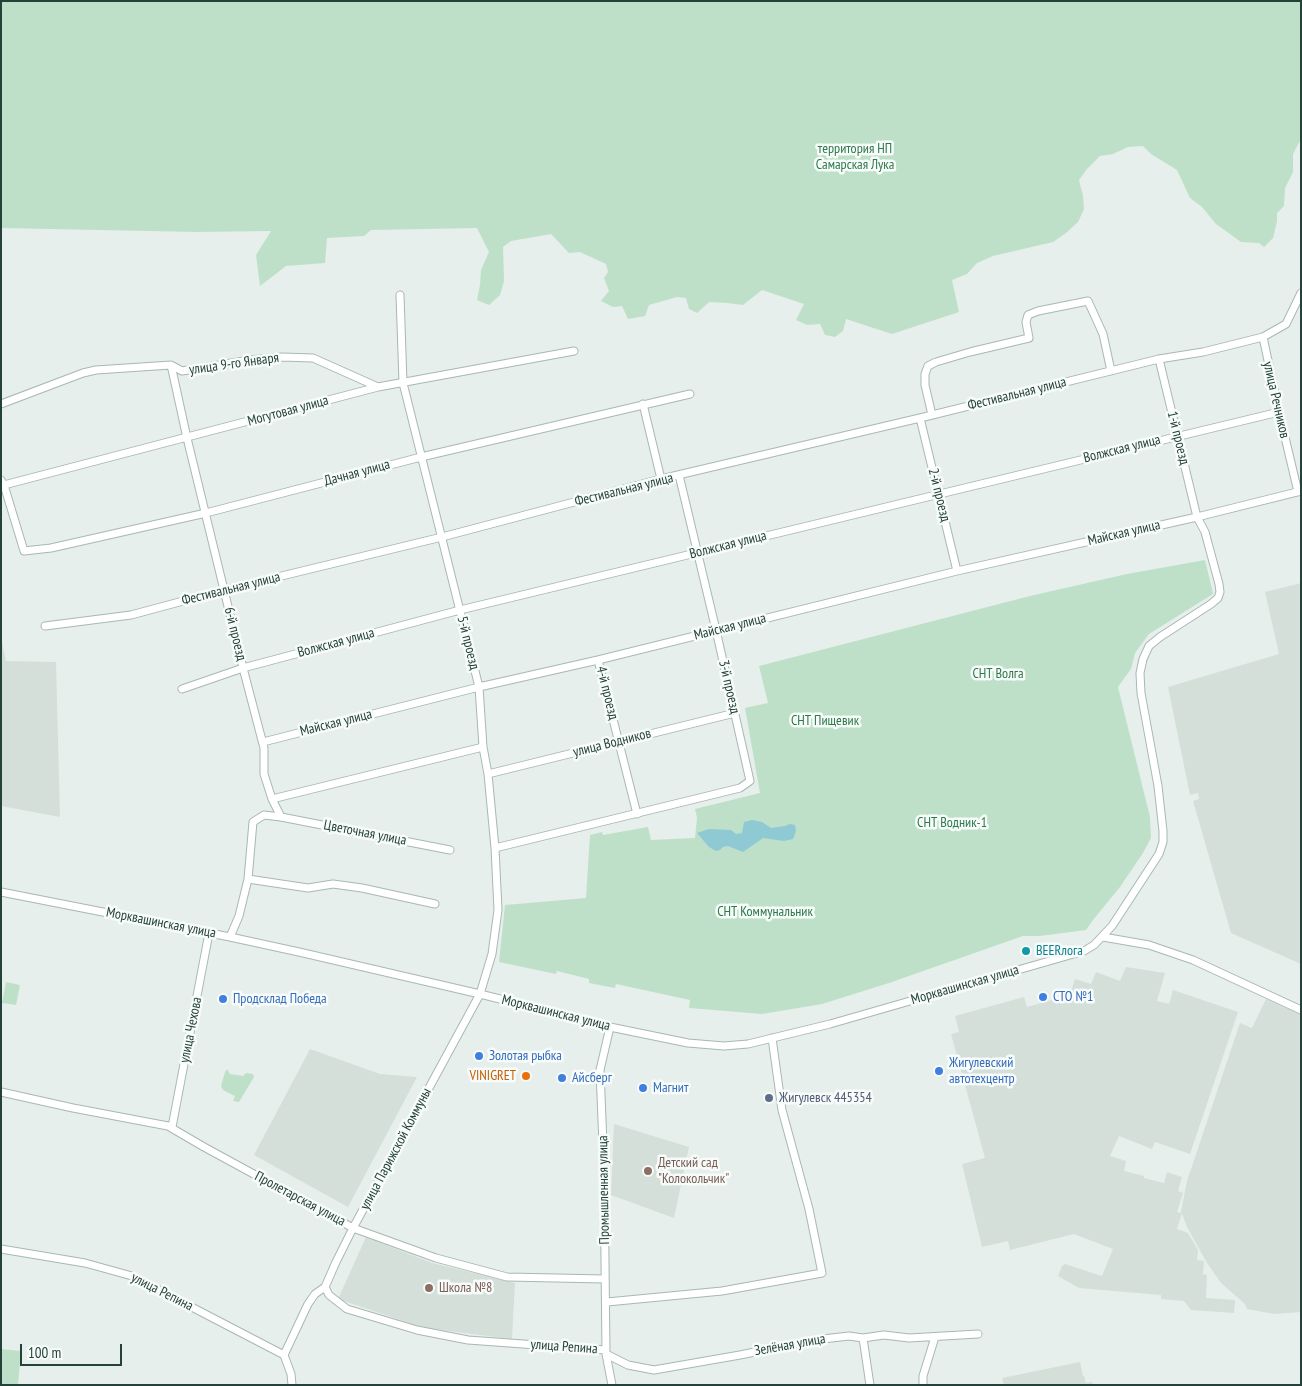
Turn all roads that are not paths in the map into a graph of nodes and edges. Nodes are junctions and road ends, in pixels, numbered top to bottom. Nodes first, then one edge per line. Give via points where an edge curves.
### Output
1 (1301, 294) edge
2 (400, 295) dead end
3 (1263, 337) junction
4 (574, 351) dead end
5 (1159, 360) junction
6 (171, 365) junction
7 (1111, 371) junction
8 (403, 382) junction
9 (378, 387) junction
10 (690, 394) dead end
11 (1, 404) edge
12 (643, 404) junction
13 (1278, 412) junction
14 (932, 415) junction
15 (920, 418) junction
16 (1178, 436) junction
17 (187, 438) junction
18 (421, 456) junction
19 (679, 475) junction
20 (661, 479) junction
21 (3, 482) edge
22 (1299, 491) edge
23 (939, 493) junction
24 (206, 513) junction
25 (1198, 517) junction
26 (442, 537) junction
27 (697, 552) junction
28 (957, 571) junction
29 (224, 590) junction
30 (460, 610) junction
31 (45, 626) dead end
32 (716, 630) junction
33 (598, 660) junction
34 (243, 668) junction
35 (479, 687) junction
36 (182, 689) dead end
37 (735, 713) junction
38 (618, 741) junction
39 (263, 742) junction
40 (484, 746) junction
41 (488, 774) junction
42 (272, 799) junction
43 (637, 814) junction
44 (281, 817) junction
45 (495, 848) junction
46 (450, 850) dead end
47 (248, 879) junction
48 (1, 892) edge
49 (435, 904) dead end
50 (210, 933) junction
51 (230, 937) junction
52 (1103, 937) junction
53 (480, 994) junction
54 (1301, 1010) edge
55 (610, 1027) junction
56 (772, 1038) junction
57 (1, 1092) edge
58 (172, 1128) junction
59 (353, 1228) junction
60 (1, 1249) edge
61 (606, 1279) junction
62 (325, 1287) junction
63 (606, 1302) junction
64 (978, 1334) dead end
65 (863, 1338) junction
66 (935, 1338) junction
67 (606, 1352) junction
68 (284, 1355) junction
69 (292, 1385) edge
70 (612, 1385) edge
71 (870, 1385) edge
72 (923, 1385) edge

1 - 3 street, Фестивальная улица via 1286,324
2 - 8 street, 5-й проезд
3 - 5 street, Фестивальная улица
3 - 13 street, улица Речников
4 - 8 street, Могутовая улица
5 - 7 street, Фестивальная улица
5 - 16 street, 1-й проезд
6 - 9 street, улица 9-го Января via 182,371 250,360 313,358
6 - 11 street, улица 9-го Января via 96,370
6 - 17 street, 6-й проезд
7 - 14 street, Фестивальная улица
7 - 14 street via 1103,334 1088,301 1038,311 1028,315 1029,338 928,366 925,385
8 - 9 street, Могутовая улица
8 - 18 street, 5-й проезд
9 - 17 street, Могутовая улица
10 - 12 street, Дачная улица
12 - 18 street, Дачная улица
12 - 20 street
13 - 16 street, Волжская улица
13 - 22 street, улица Речников
14 - 15 street, Фестивальная улица
15 - 19 street, Фестивальная улица
15 - 23 street, 2-й проезд
16 - 23 street, Волжская улица
16 - 25 street, 1-й проезд
17 - 21 street, Могутовая улица
17 - 24 street, 6-й проезд
18 - 24 street, Дачная улица
18 - 26 street, 5-й проезд
19 - 20 street, Фестивальная улица
19 - 27 street, 3-й проезд
20 - 26 street, Фестивальная улица
21 - 24 street, Дачная улица via 24,551 51,548
22 - 25 street, Майская улица
23 - 27 street, Волжская улица
23 - 28 street, 2-й проезд
24 - 29 street, 6-й проезд
25 - 28 street, Майская улица
25 - 52 street, Морквашинская улица via 1220,592 1211,604 1149,646 1144,659 1140,673 1141,693 1158,786 1163,842 1159,854
26 - 29 street, Фестивальная улица
26 - 30 street, 5-й проезд
27 - 30 street, Волжская улица
27 - 32 street, 3-й проезд
28 - 32 street, Майская улица
29 - 31 street, Фестивальная улица via 131,615
29 - 34 street, 6-й проезд
30 - 34 street, Волжская улица
30 - 35 street, 5-й проезд
32 - 33 street, Майская улица
32 - 37 street, 3-й проезд
33 - 35 street, Майская улица
33 - 38 street, 4-й проезд
34 - 36 street, Волжская улица
34 - 39 street, 6-й проезд
35 - 39 street, Майская улица
35 - 40 street, 5-й проезд
37 - 38 street, улица Водников
37 - 43 street, 3-й проезд via 750,781 740,788
38 - 41 street, улица Водников
38 - 43 street, 4-й проезд
39 - 42 street, 6-й проезд via 264,774
40 - 41 street, 5-й проезд
40 - 42 street
41 - 45 street, 5-й проезд
42 - 44 street, 6-й проезд
43 - 45 street
44 - 46 street, Цветочная улица
44 - 47 street via 264,815 253,822
45 - 53 street, 5-й проезд via 498,910 492,954
47 - 49 street via 308,888 333,884
47 - 51 street
48 - 50 street, Морквашинская улица
50 - 51 street, Морквашинская улица
50 - 58 street, улица Чехова
51 - 53 street, Морквашинская улица
52 - 54 street via 1149,945 1193,960
52 - 56 street, Морквашинская улица via 1081,952
53 - 55 street, Морквашинская улица
53 - 59 street, улица Парижской Коммуны
55 - 56 street, Морквашинская улица via 688,1043 724,1046
55 - 61 street, Промышленная улица via 600,1070
56 - 63 street via 782,1110 809,1209 822,1273 722,1291
57 - 58 street, Пролетарская улица
58 - 59 street, Пролетарская улица
59 - 61 street, Пролетарская улица via 436,1258 507,1276
59 - 62 street, улица Парижской Коммуны
60 - 68 street, улица Репина via 85,1262 132,1276
61 - 63 street, Промышленная улица
62 - 67 street, улица Репина via 329,1295 347,1308 417,1330 468,1340
62 - 68 street, улица Парижской Коммуны via 308,1304
63 - 67 street, Промышленная улица
64 - 66 street, Зелёная улица
65 - 66 street, Зелёная улица via 884,1335
65 - 67 street, Зелёная улица via 849,1336 814,1340 654,1370 628,1365
65 - 71 street
66 - 72 street
67 - 70 street, Промышленная улица
68 - 69 street

